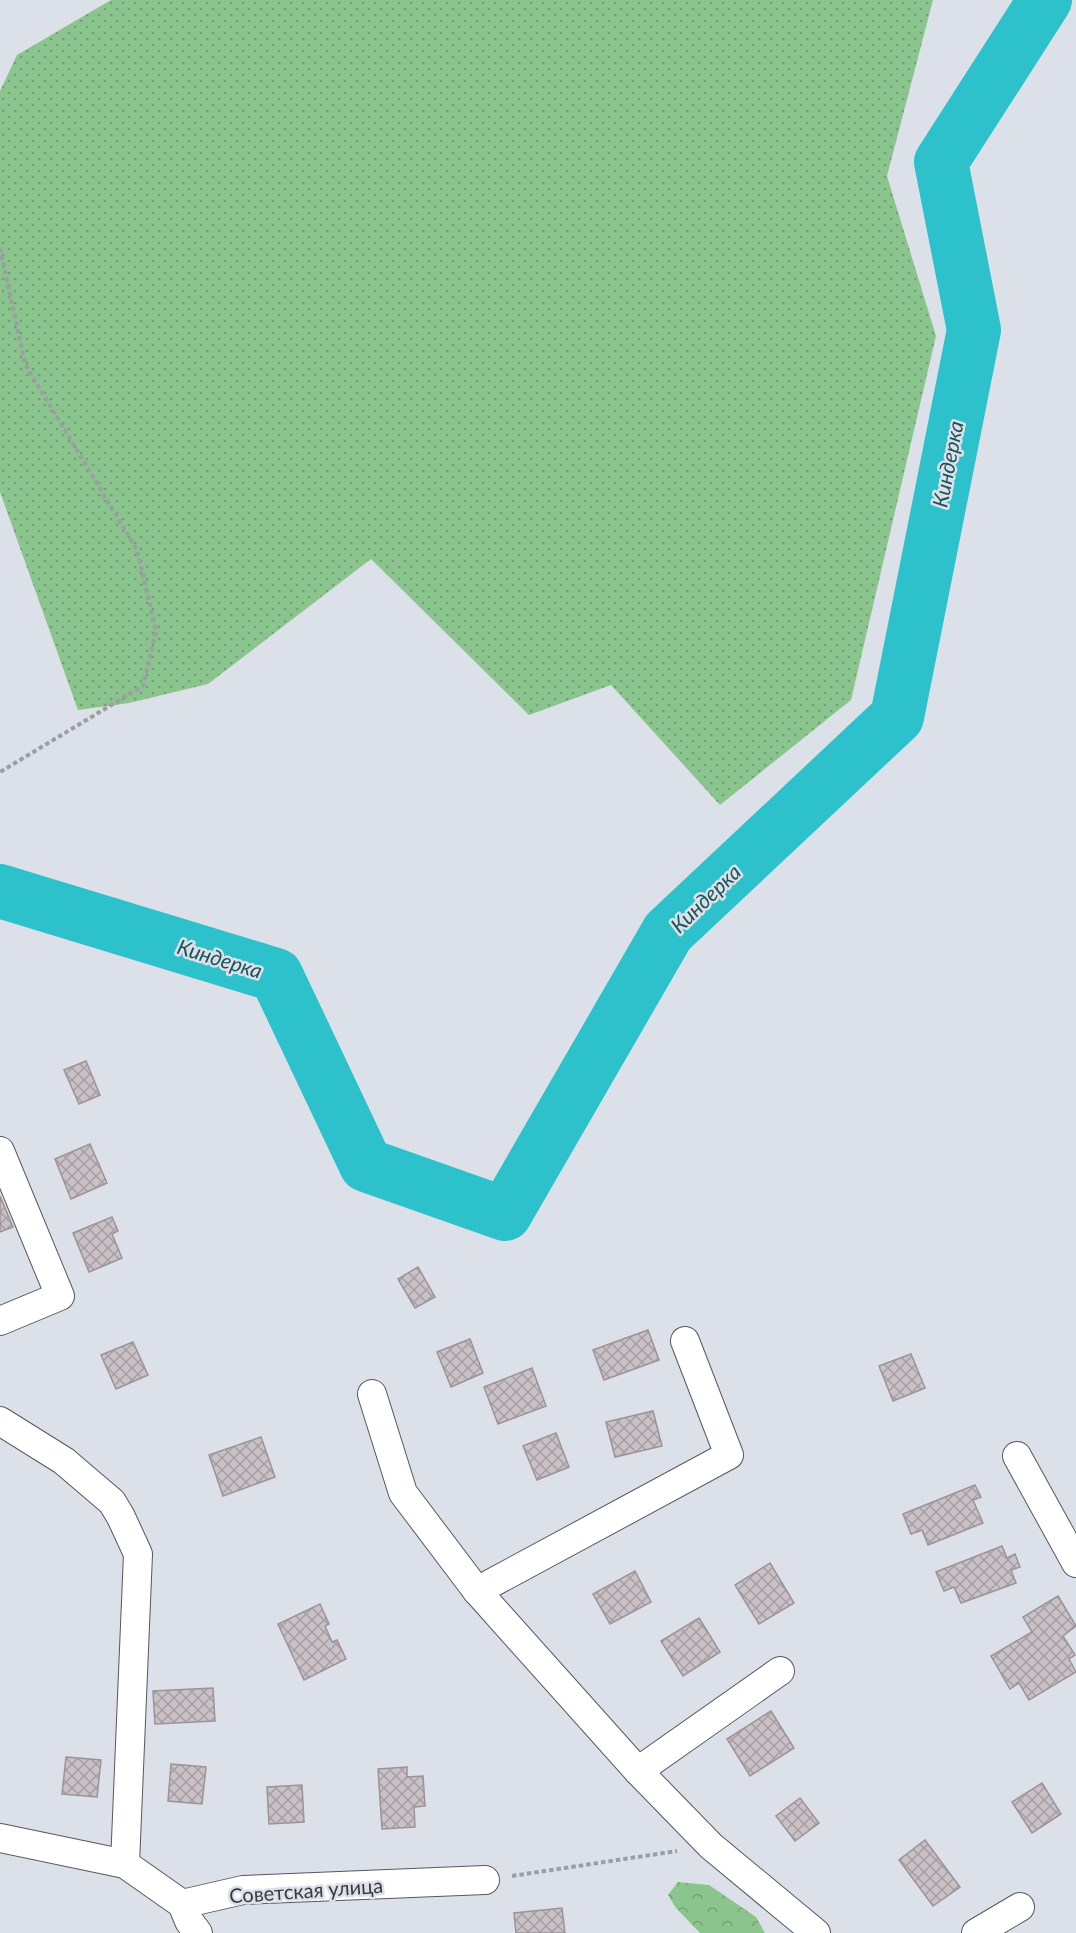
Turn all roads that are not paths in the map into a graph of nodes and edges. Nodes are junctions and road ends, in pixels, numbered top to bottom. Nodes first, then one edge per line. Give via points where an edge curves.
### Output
1 (0, 1151) edge
2 (0, 1321) edge
3 (685, 1341) dead end
4 (372, 1394) dead end
5 (0, 1421) edge
6 (1017, 1456) dead end
7 (1076, 1563) edge
8 (477, 1591) junction
9 (780, 1671) dead end
10 (638, 1771) junction
11 (0, 1838) edge
12 (124, 1864) junction
13 (484, 1880) road end
14 (182, 1904) junction
15 (1020, 1907) dead end
16 (198, 1933) edge
17 (816, 1933) edge
18 (976, 1933) edge

1 - 2 street via 60,1296
3 - 8 street via 729,1455
4 - 8 street via 403,1493
5 - 12 street via 64,1461 112,1502 138,1554
6 - 7 street
8 - 10 street
9 - 10 street
10 - 17 street via 711,1846
11 - 12 street
12 - 14 street
13 - 14 street, Советская улица via 243,1890
14 - 16 street
15 - 18 street

